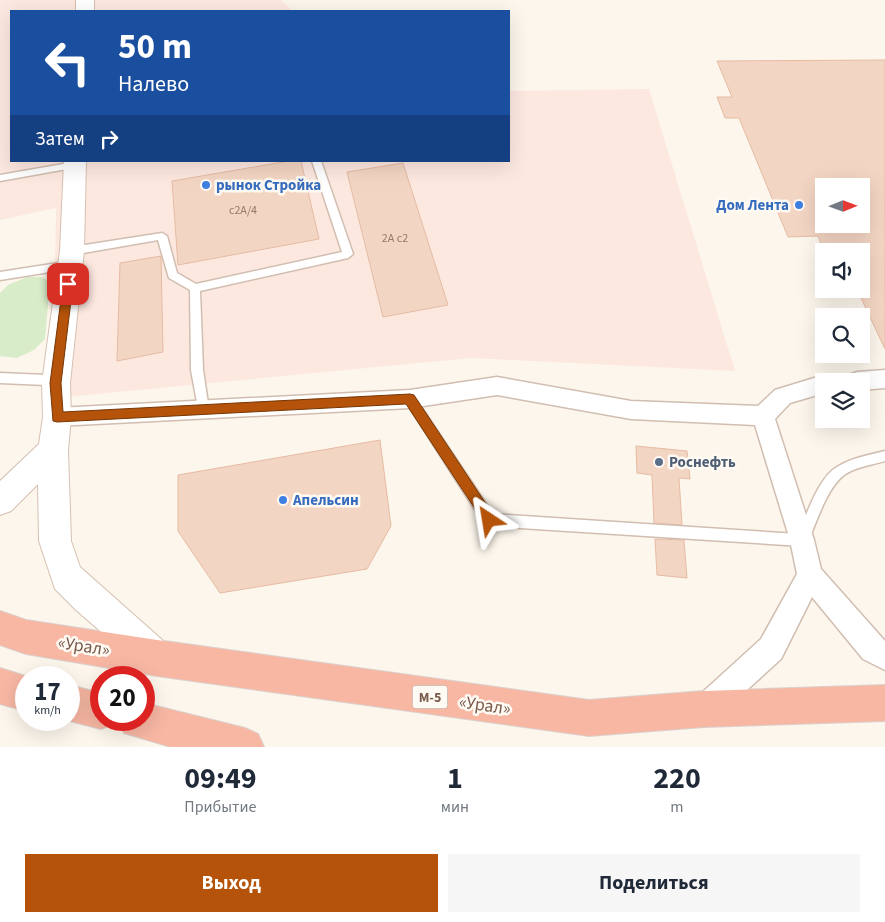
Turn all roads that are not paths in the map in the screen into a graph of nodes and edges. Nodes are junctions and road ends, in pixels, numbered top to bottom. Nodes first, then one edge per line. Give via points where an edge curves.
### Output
1 (316, 162) edge
2 (75, 163) edge
3 (0, 178) edge
4 (71, 258) junction
5 (0, 276) edge
6 (195, 288) junction
7 (0, 378) edge
8 (885, 379) edge
9 (870, 380) edge
10 (56, 383) junction
11 (815, 387) edge
12 (410, 399) junction
13 (202, 410) junction
14 (763, 416) junction
15 (57, 417) junction
16 (53, 450) junction
17 (885, 456) edge
18 (0, 501) edge
19 (802, 540) junction
20 (810, 576) junction
21 (0, 628) edge
22 (885, 656) edge
23 (158, 658) junction
24 (0, 686) edge
25 (15, 689) edge
26 (885, 703) edge
27 (704, 709) junction
28 (155, 724) edge
29 (245, 747) edge

1 - 6 lane via 348,254
2 - 3 lane
2 - 4 street
4 - 5 lane
4 - 6 lane via 162,236 173,275
4 - 10 street
6 - 13 lane via 197,370
7 - 10 lane
8 - 9 street
10 - 15 street
11 - 14 street via 783,396
12 - 13 street
12 - 14 street via 497,386 631,410
12 - 19 lane via 489,520
13 - 15 street
14 - 19 street
15 - 16 street
16 - 18 street
16 - 23 street via 56,541 67,577
17 - 19 lane via 861,462 840,471 833,478
19 - 20 street
20 - 22 street via 873,649
20 - 27 street via 771,649
21 - 23 highway, «Урал» / М-5 via 26,637
23 - 27 highway, «Урал» / М-5 via 589,718
24 - 25 highway
26 - 27 highway, «Урал» / М-5
28 - 29 highway

